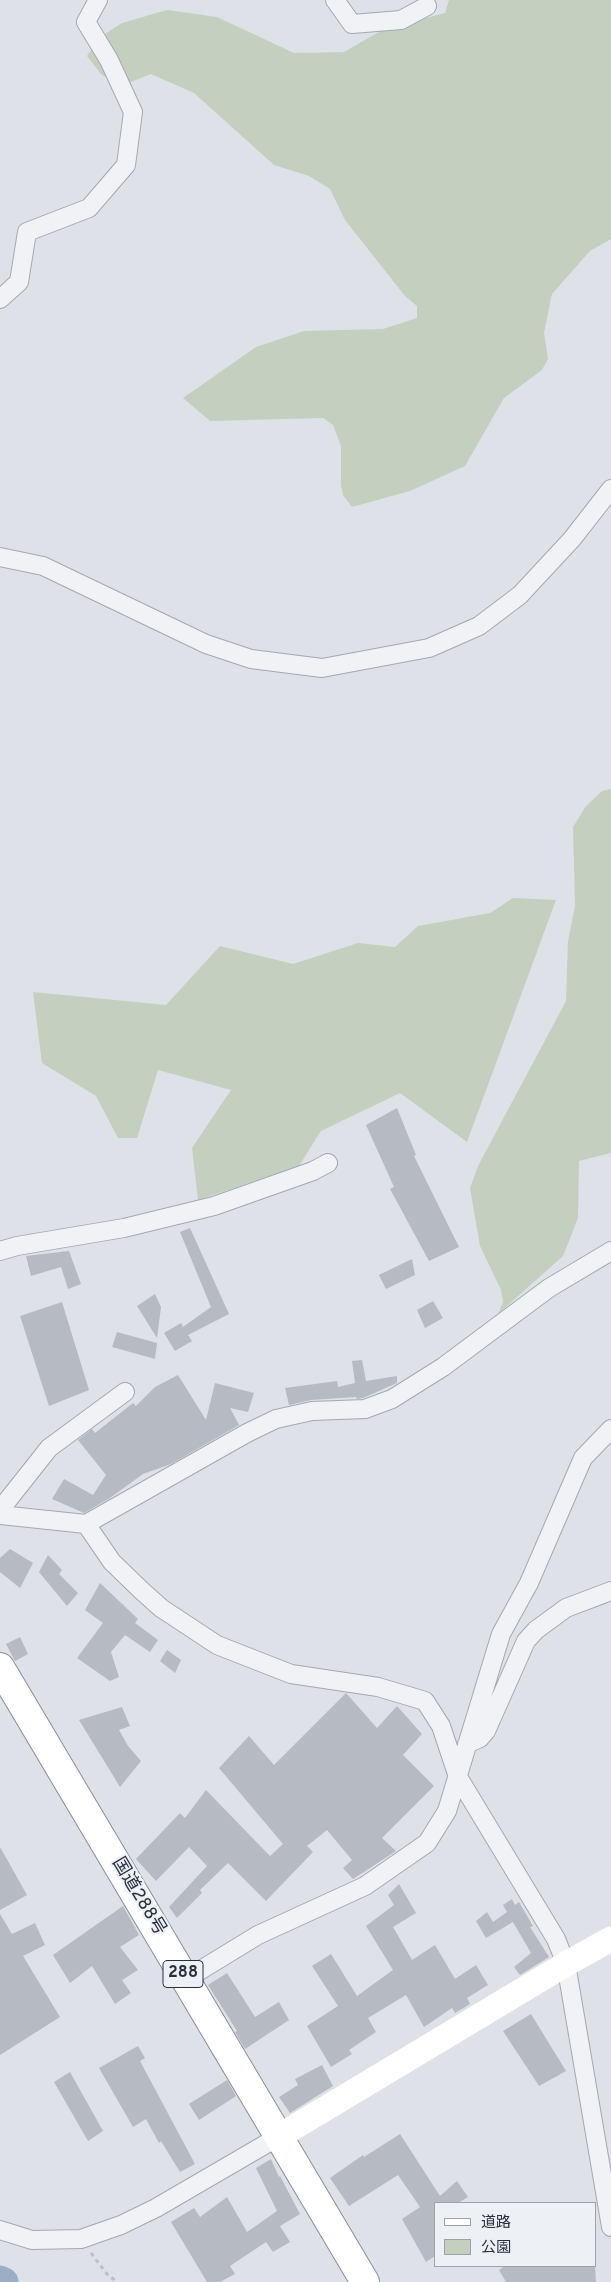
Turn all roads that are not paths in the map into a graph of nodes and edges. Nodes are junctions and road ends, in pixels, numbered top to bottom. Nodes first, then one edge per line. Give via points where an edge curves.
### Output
1 (98, 0) edge
2 (335, 0) edge
3 (427, 6) dead end
4 (0, 299) edge
5 (611, 489) edge
6 (0, 557) edge
7 (328, 1163) dead end
8 (0, 1251) edge
9 (611, 1251) edge
10 (124, 1392) dead end
11 (611, 1429) edge
12 (0, 1510) edge
13 (0, 1515) edge
14 (86, 1524) junction
15 (611, 1591) edge
16 (0, 1667) edge
17 (467, 1744) junction
18 (458, 1776) junction
19 (611, 1939) edge
20 (566, 1964) junction
21 (186, 1979) junction
22 (278, 2137) junction
23 (611, 2227) edge
24 (0, 2230) edge
25 (365, 2282) edge

1 - 4 street via 86,22 109,60 133,112 126,164 89,208 27,232 19,282
2 - 3 street via 352,24 400,20
5 - 6 street via 572,539 520,595 479,626 429,648 322,668 251,658 206,644 43,566
7 - 8 street via 214,1206 124,1228
9 - 14 street via 549,1288 444,1367 392,1399 365,1409 312,1411 276,1420 247,1433
10 - 12 street via 49,1448
11 - 17 street via 583,1458 529,1583 501,1634
13 - 14 street
14 - 18 street via 112,1562 141,1590 161,1608 217,1645 291,1674 378,1686 425,1701 441,1726
15 - 17 street via 566,1608 536,1630 526,1641 486,1731
16 - 21 highway, 国道288号 / 288
17 - 18 street
18 - 20 street via 556,1939
18 - 21 street via 447,1811 427,1843 365,1886 258,1935
19 - 20 street
20 - 22 street
20 - 23 street
21 - 22 highway, 国道288号 / 288
22 - 24 street via 156,2208 81,2239 32,2240
22 - 25 highway, 国道288号 / 288

